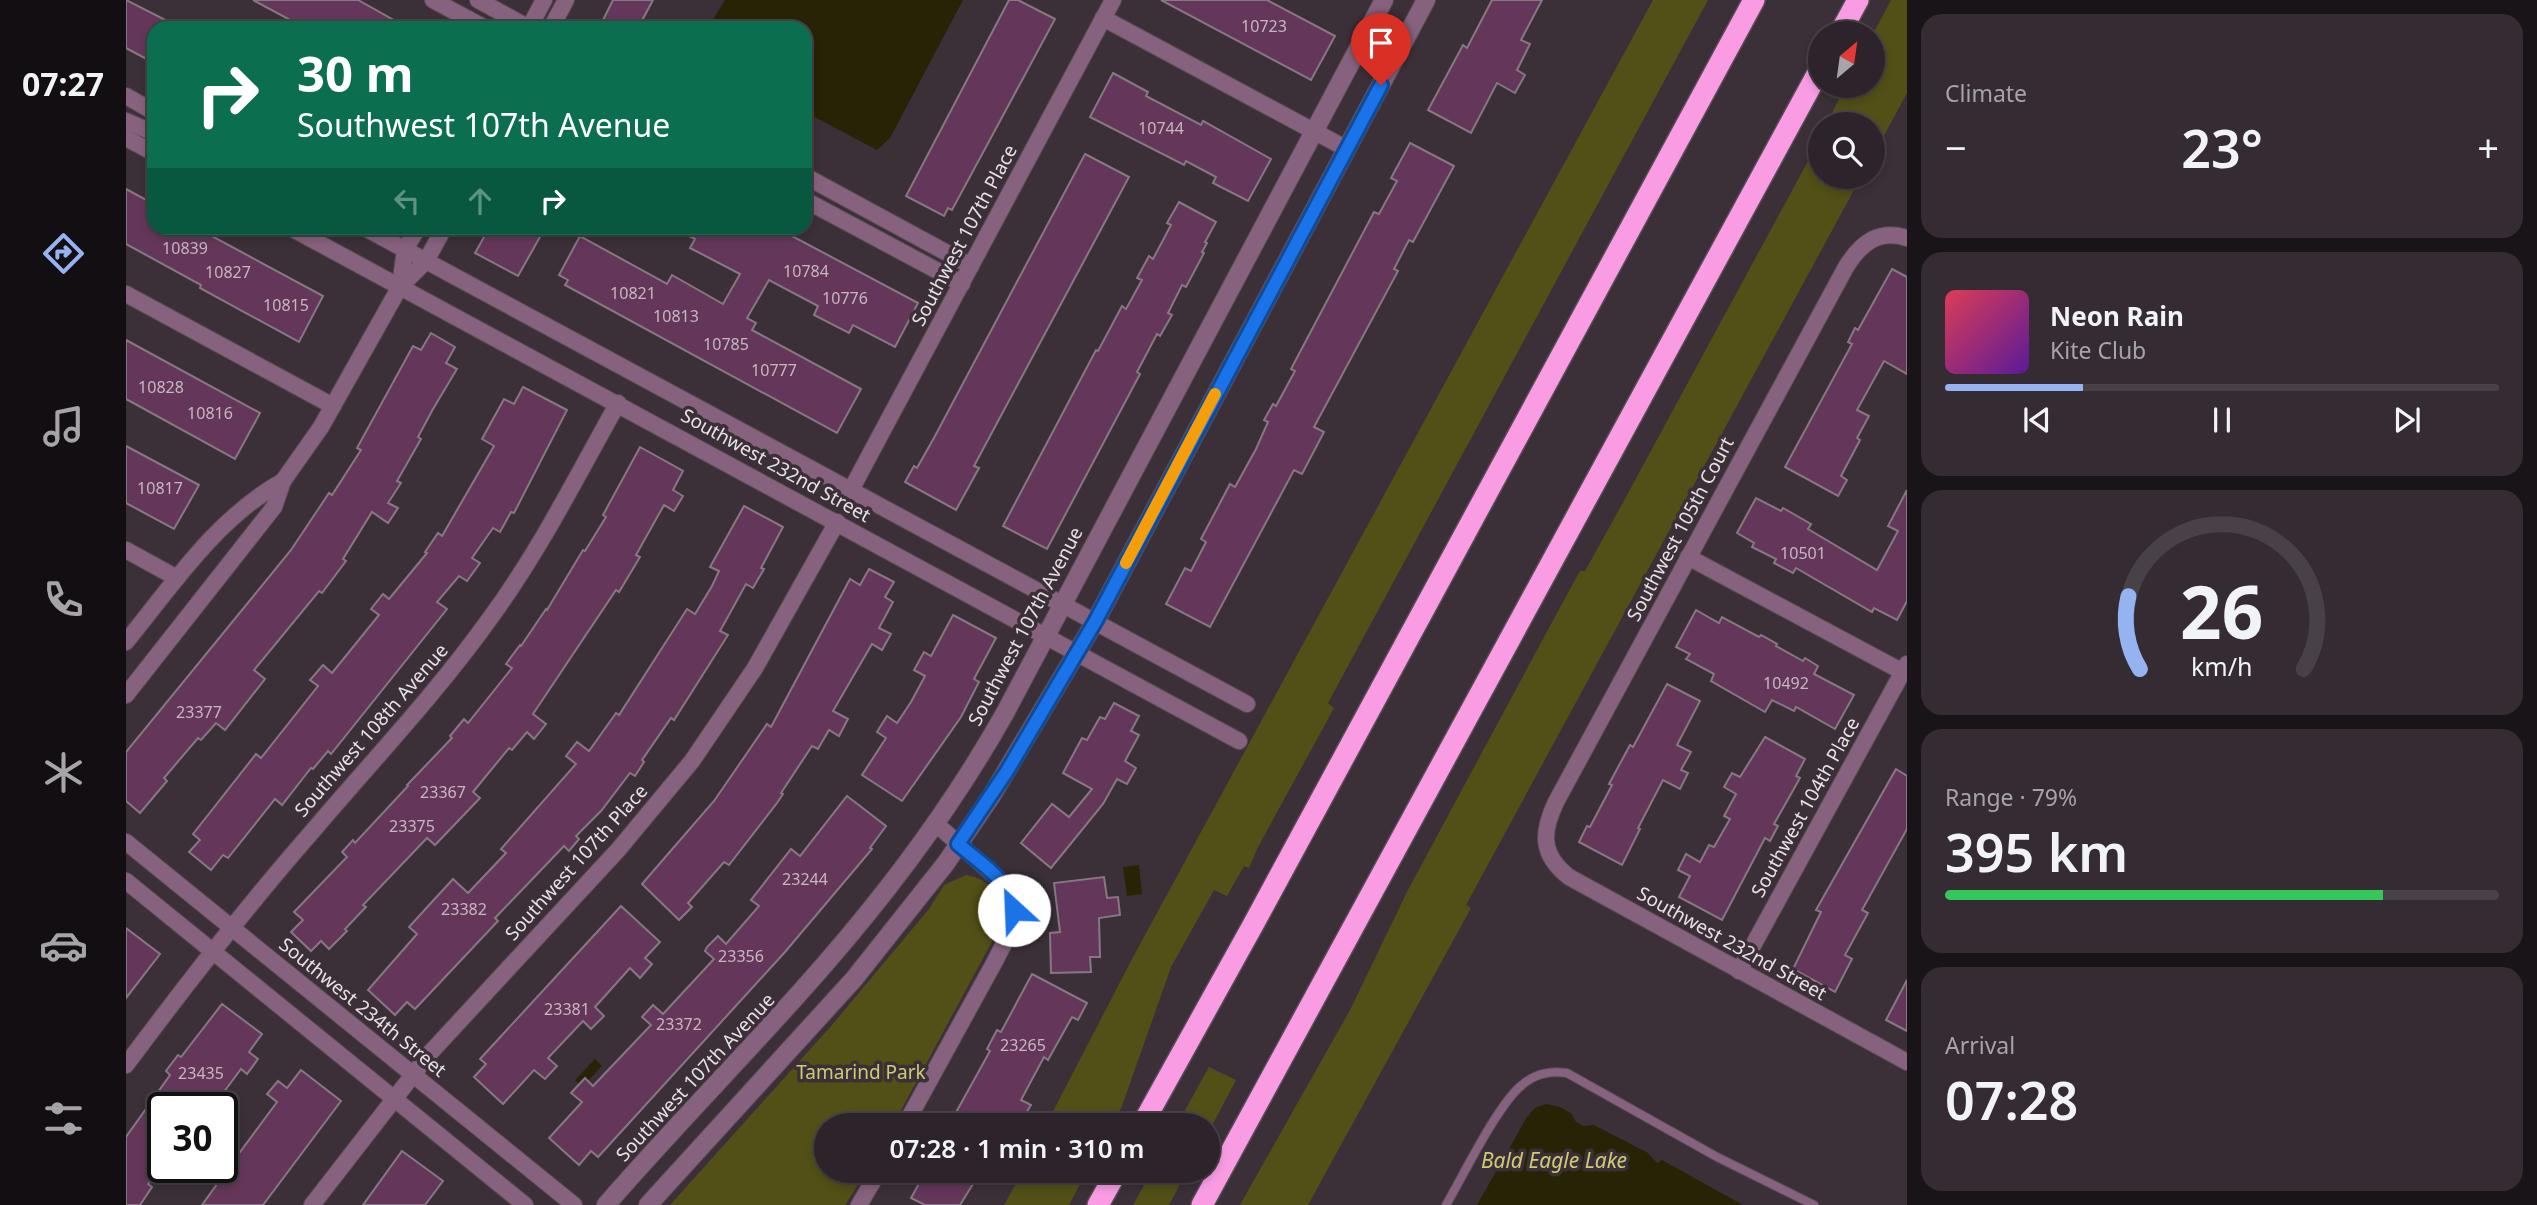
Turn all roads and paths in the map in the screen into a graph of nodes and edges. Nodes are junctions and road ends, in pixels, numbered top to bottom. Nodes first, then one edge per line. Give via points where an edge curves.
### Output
1 (433, 0) edge
2 (478, 0) edge
3 (544, 0) edge
4 (566, 0) edge
5 (1113, 0) edge
6 (1384, 0) edge
7 (1426, 0) edge
8 (1754, 0) edge
9 (1858, 0) edge
10 (1103, 18) junction
11 (472, 21) edge
12 (516, 21) edge
13 (533, 21) edge
14 (555, 21) edge
15 (1847, 21) edge
16 (1808, 91) edge
17 (126, 96) edge
18 (147, 107) edge
19 (126, 121) edge
20 (147, 130) edge
21 (1314, 131) junction
22 (126, 138) edge
23 (147, 149) edge
24 (1347, 149) junction
25 (812, 180) edge
26 (812, 204) edge
27 (304, 235) edge
28 (378, 235) edge
29 (414, 235) edge
30 (440, 235) edge
31 (1907, 239) edge
32 (405, 249) junction
33 (426, 261) junction
34 (971, 266) junction
35 (962, 284) junction
36 (400, 287) junction
37 (126, 294) edge
38 (618, 403) junction
39 (333, 406) junction
40 (283, 481) junction
41 (852, 488) junction
42 (836, 522) junction
43 (126, 550) edge
44 (1688, 557) junction
45 (177, 578) junction
46 (1062, 604) junction
47 (1095, 622) junction
48 (1045, 635) junction
49 (126, 642) edge
50 (1077, 653) junction
51 (1905, 668) edge
52 (126, 695) edge
53 (1247, 704) dead end
54 (1239, 741) dead end
55 (935, 823) junction
56 (126, 842) edge
57 (958, 844) junction
58 (1547, 850) joint
59 (126, 881) edge
60 (233, 928) junction
61 (214, 952) junction
62 (1739, 971) junction
63 (1907, 1062) edge
64 (126, 1065) edge
65 (413, 1074) junction
66 (394, 1098) junction
67 (912, 1113) edge
68 (1149, 1113) edge
69 (873, 1183) edge
70 (1110, 1183) edge
71 (312, 1205) edge
72 (525, 1205) edge
73 (574, 1205) edge
74 (606, 1205) edge
75 (648, 1205) edge
76 (859, 1205) edge
77 (1098, 1205) edge
78 (1202, 1205) edge
79 (1446, 1205) edge
80 (1814, 1205) edge

1 - 11 street
2 - 12 street
3 - 13 street
4 - 14 street
5 - 10 street, Southwest 107th Place
6 - 21 street, Southwest 107th Avenue
7 - 24 street
8 - 68 highway
9 - 15 highway
10 - 21 street
10 - 34 street, Southwest 107th Place
16 - 78 highway
17 - 18 street
19 - 20 street
21 - 24 street
21 - 46 street, Southwest 107th Avenue
22 - 23 street
24 - 47 street
25 - 34 street
26 - 35 street
27 - 36 street, Southwest 232nd Street
28 - 32 street, Southwest 232nd Street
29 - 32 street
30 - 33 street
31 - 44 street, Southwest 105th Court via 1894,235 1872,238 1857,250
32 - 33 street, Southwest 232nd Street
32 - 36 street
33 - 36 street
33 - 41 street, Southwest 232nd Street
34 - 35 street, Southwest 107th Place
35 - 41 street, Southwest 107th Place
36 - 38 street, Southwest 232nd Street
36 - 39 street
37 - 39 street
38 - 42 street, Southwest 232nd Street
38 - 60 street, Southwest 108th Avenue via 551,525 492,616 412,720
39 - 40 street
40 - 45 street via 235,515
40 - 52 street via 274,507
41 - 46 street, Southwest 232nd Street
42 - 48 street, Southwest 232nd Street
42 - 65 street, Southwest 107th Place via 755,668 692,761 618,850
43 - 45 street
44 - 51 street
44 - 58 street, Southwest 105th Court via 1553,809 1547,825
45 - 49 street
46 - 47 street, Southwest 232nd Street
46 - 48 street, Southwest 107th Avenue
47 - 50 street
47 - 53 street, Southwest 232nd Street
48 - 50 street, Southwest 232nd Street
48 - 55 street, Southwest 107th Avenue via 996,728
50 - 54 street, Southwest 232nd Street
50 - 57 street
51 - 62 street, Southwest 104th Place
55 - 57 street
55 - 74 street, Southwest 107th Avenue via 827,963
56 - 60 street, Southwest 234th Street
57 - 67 street via 1002,882 1014,917 994,963
57 - 75 street via 845,989
58 - 62 street, Southwest 232nd Street via 1553,864 1569,877
59 - 61 street
60 - 61 street, Southwest 108th Avenue
60 - 65 street, Southwest 234th Street
61 - 64 street, Southwest 108th Avenue
61 - 66 street
62 - 63 street, Southwest 232nd Street
65 - 66 street, Southwest 107th Place
65 - 73 street, Southwest 234th Street
66 - 71 street, Southwest 107th Place
66 - 72 street
69 - 76 street
70 - 77 highway
79 - 80 lane via 1520,1086 1550,1071 1567,1073

